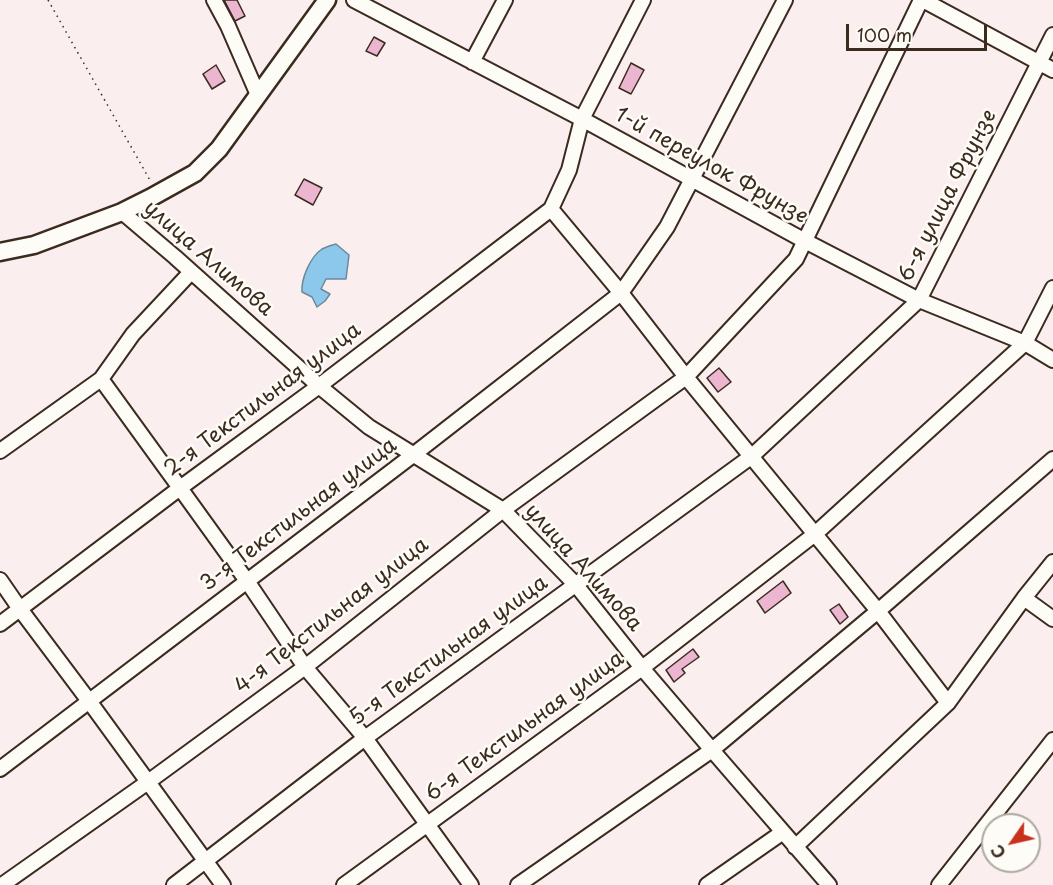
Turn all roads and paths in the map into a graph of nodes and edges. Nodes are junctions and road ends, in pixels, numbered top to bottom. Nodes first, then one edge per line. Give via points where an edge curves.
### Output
1 (48, 0) edge
2 (214, 0) edge
3 (327, 0) edge
4 (354, 0) edge
5 (505, 0) edge
6 (643, 0) edge
7 (785, 0) edge
8 (922, 0) edge
9 (1053, 35) edge
10 (472, 62) junction
11 (1039, 63) junction
12 (1053, 70) edge
13 (258, 95) junction
14 (582, 119) junction
15 (692, 179) junction
16 (158, 194) junction
17 (551, 209) junction
18 (122, 213) junction
19 (804, 241) junction
20 (0, 252) edge
21 (191, 272) junction
22 (1053, 288) edge
23 (621, 293) junction
24 (919, 300) junction
25 (1025, 343) junction
26 (1053, 360) edge
27 (686, 377) junction
28 (101, 379) junction
29 (319, 386) junction
30 (0, 451) edge
31 (413, 455) junction
32 (752, 456) junction
33 (1053, 459) edge
34 (180, 488) junction
35 (502, 510) junction
36 (814, 534) junction
37 (1053, 562) edge
38 (0, 580) edge
39 (247, 581) junction
40 (576, 585) junction
41 (1024, 598) junction
42 (20, 609) junction
43 (878, 611) junction
44 (1053, 619) edge
45 (0, 624) edge
46 (305, 667) junction
47 (642, 668) junction
48 (89, 701) junction
49 (948, 703) junction
50 (365, 738) junction
51 (1053, 740) edge
52 (712, 750) junction
53 (0, 769) edge
54 (148, 782) junction
55 (427, 825) junction
56 (783, 832) junction
57 (795, 847) junction
58 (206, 861) junction
59 (2, 885) edge
60 (174, 885) edge
61 (223, 885) edge
62 (344, 885) edge
63 (471, 885) edge
64 (518, 885) edge
65 (707, 885) edge
66 (829, 885) edge
67 (939, 885) edge

1 - 16 path
2 - 13 street
3 - 13 main road
4 - 10 street, 1-й переулок Фрунзе
5 - 10 street
6 - 14 street
7 - 15 street, 3-я Текстильная улица
8 - 11 street
8 - 19 street, 4-я Текстильная улица
9 - 11 street, 6-я улица Фрунзе
10 - 14 street, 1-й переулок Фрунзе
11 - 12 street
11 - 24 street, 6-я улица Фрунзе
13 - 16 main road via 219,149 195,173
14 - 15 street, 1-й переулок Фрунзе
14 - 17 street via 569,170
15 - 19 street, 1-й переулок Фрунзе
15 - 23 street, 3-я Текстильная улица via 667,227
16 - 18 main road
17 - 23 street
17 - 29 street, 2-я Текстильная улица
18 - 20 main road via 33,245
18 - 21 street, улица Алимова
19 - 24 street, 1-й переулок Фрунзе
19 - 27 street, 4-я Текстильная улица via 796,259
21 - 28 street via 133,334
21 - 29 street, улица Алимова
22 - 25 street
23 - 27 street
23 - 31 street, 3-я Текстильная улица
24 - 25 street, 1-й переулок Фрунзе
24 - 32 street, 6-я улица Фрунзе
25 - 26 street, 1-й переулок Фрунзе
25 - 36 street, 6-я Текстильная улица
27 - 32 street
27 - 35 street, 4-я Текстильная улица
28 - 30 street
28 - 34 street
29 - 31 street, улица Алимова
29 - 34 street, 2-я Текстильная улица
31 - 35 street, улица Алимова
31 - 39 street, 3-я Текстильная улица
32 - 36 street
32 - 40 street, 5-я Текстильная улица
33 - 43 street
34 - 39 street
34 - 42 street, 2-я Текстильная улица
35 - 40 street, улица Алимова
35 - 46 street, 4-я Текстильная улица
36 - 43 street
36 - 47 street, 6-я Текстильная улица
37 - 41 street
38 - 42 street
39 - 46 street
39 - 48 street, 3-я Текстильная улица
40 - 47 street, улица Алимова
40 - 50 street, 5-я Текстильная улица
41 - 44 street
41 - 49 street
42 - 45 street, 2-я Текстильная улица
42 - 48 street
43 - 49 street
43 - 52 street
46 - 50 street
46 - 54 street, 4-я Текстильная улица
47 - 52 street, улица Алимова
47 - 55 street, 6-я Текстильная улица
48 - 53 street, 3-я Текстильная улица
48 - 54 street
49 - 57 street
50 - 55 street
50 - 58 street, 5-я Текстильная улица
51 - 67 street
52 - 56 street, улица Алимова
52 - 64 street
54 - 58 street
54 - 59 street, 4-я Текстильная улица
55 - 62 street, 6-я Текстильная улица
55 - 63 street
56 - 57 street, улица Алимова
56 - 65 street
57 - 66 street, улица Алимова
58 - 60 street, 5-я Текстильная улица
58 - 61 street

